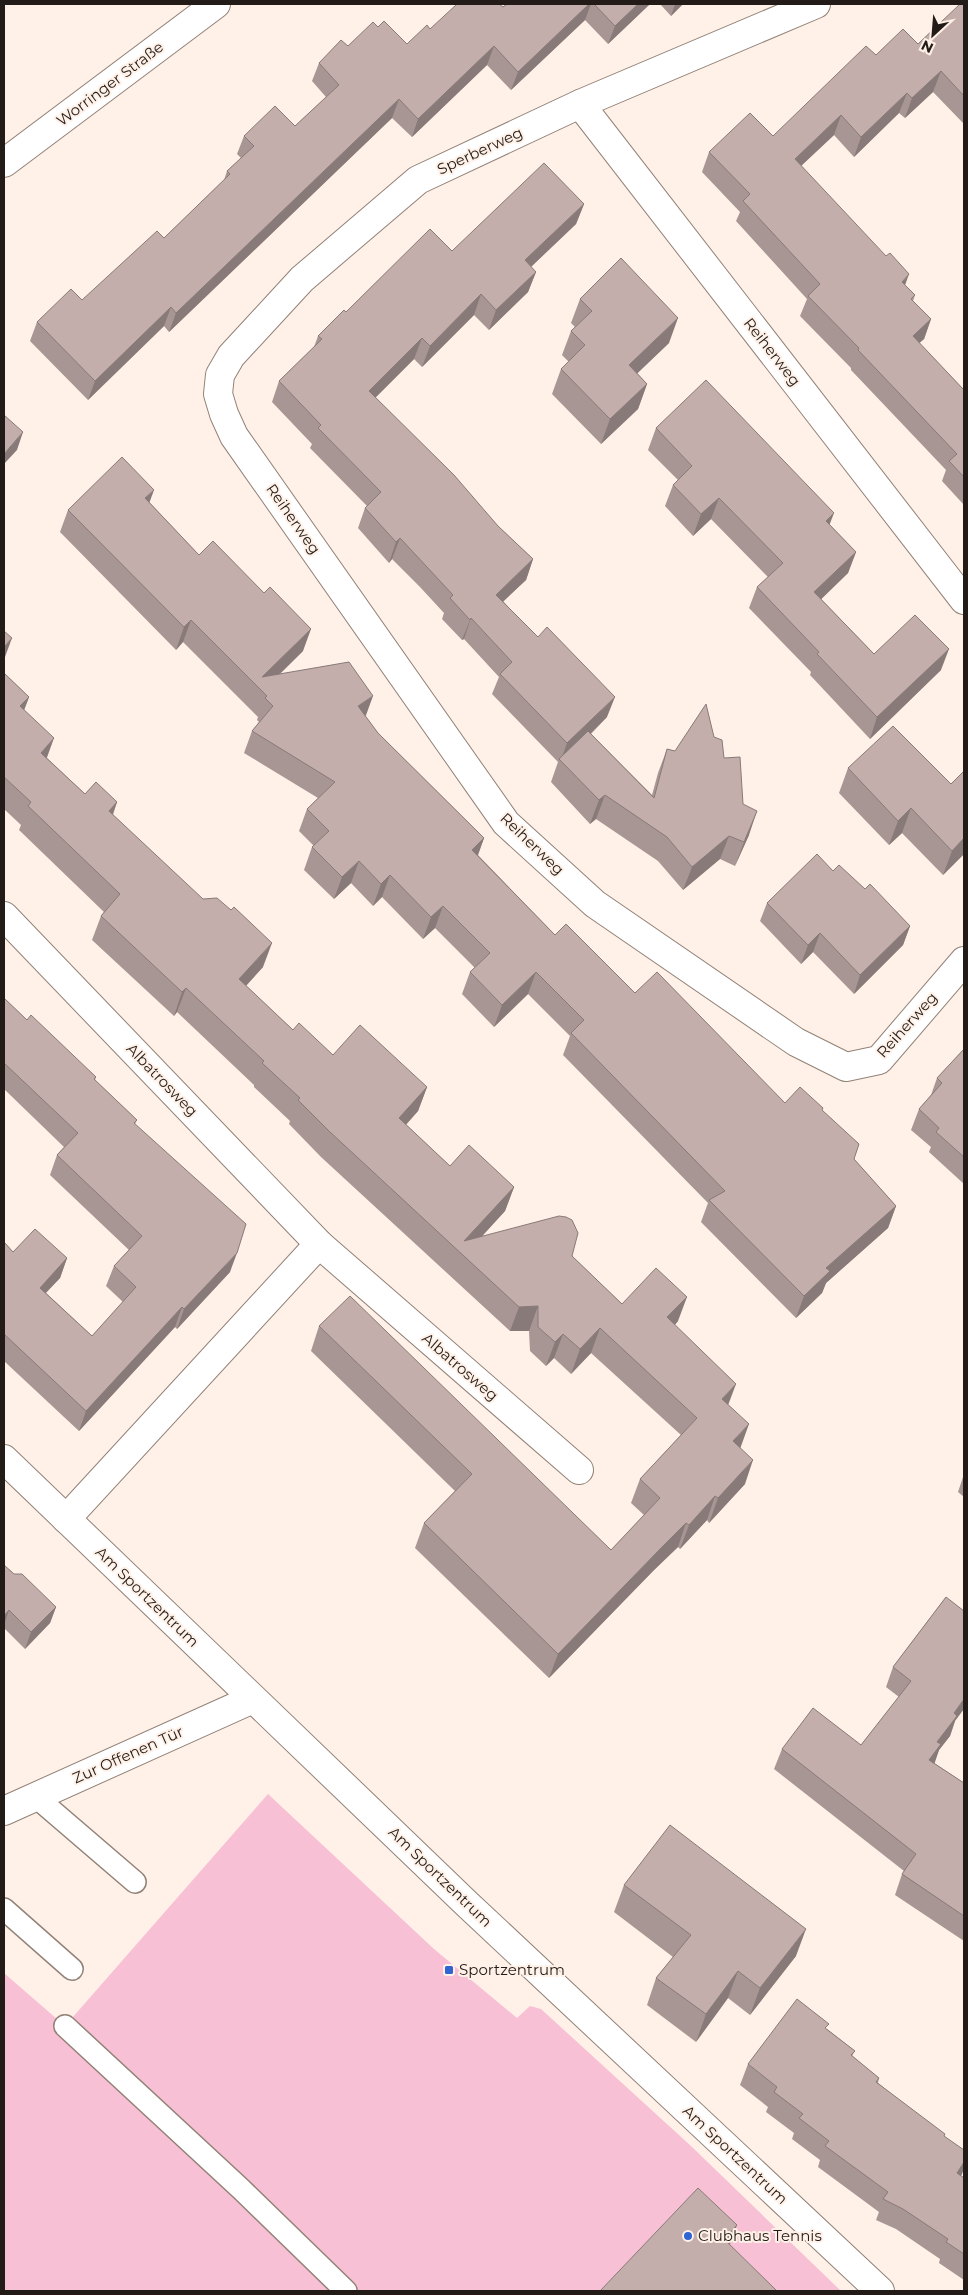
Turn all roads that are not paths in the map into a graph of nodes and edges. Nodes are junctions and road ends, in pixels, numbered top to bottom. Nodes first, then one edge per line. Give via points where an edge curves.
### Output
1 (216, 4) edge
2 (816, 4) edge
3 (580, 104) junction
4 (4, 163) edge
5 (218, 394) joint
6 (964, 600) edge
7 (4, 916) edge
8 (964, 961) edge
9 (319, 1244) junction
10 (4, 1459) edge
11 (579, 1470) dead end
12 (66, 1519) junction
13 (253, 1699) junction
14 (36, 1797) junction
15 (4, 1811) edge
16 (135, 1882) dead end
17 (4, 1909) edge
18 (72, 1969) dead end
19 (65, 2026) dead end
20 (346, 2291) edge
21 (880, 2291) edge

1 - 4 street, Worringer Straße
2 - 3 street, Sperberweg
3 - 5 street, Sperberweg via 418,180 295,286 231,356 220,375
3 - 6 street, Reiherweg
5 - 8 street, Reiherweg via 234,436 506,823 595,904 796,1042 846,1067 879,1060
7 - 9 street, Albatrosweg
9 - 11 street, Albatrosweg
9 - 12 street
10 - 12 street, Am Sportzentrum
12 - 13 street, Am Sportzentrum
13 - 14 street, Zur Offenen Tür
13 - 21 street, Am Sportzentrum
14 - 15 street, Zur Offenen Tür
14 - 16 lane
17 - 18 lane
19 - 20 lane

